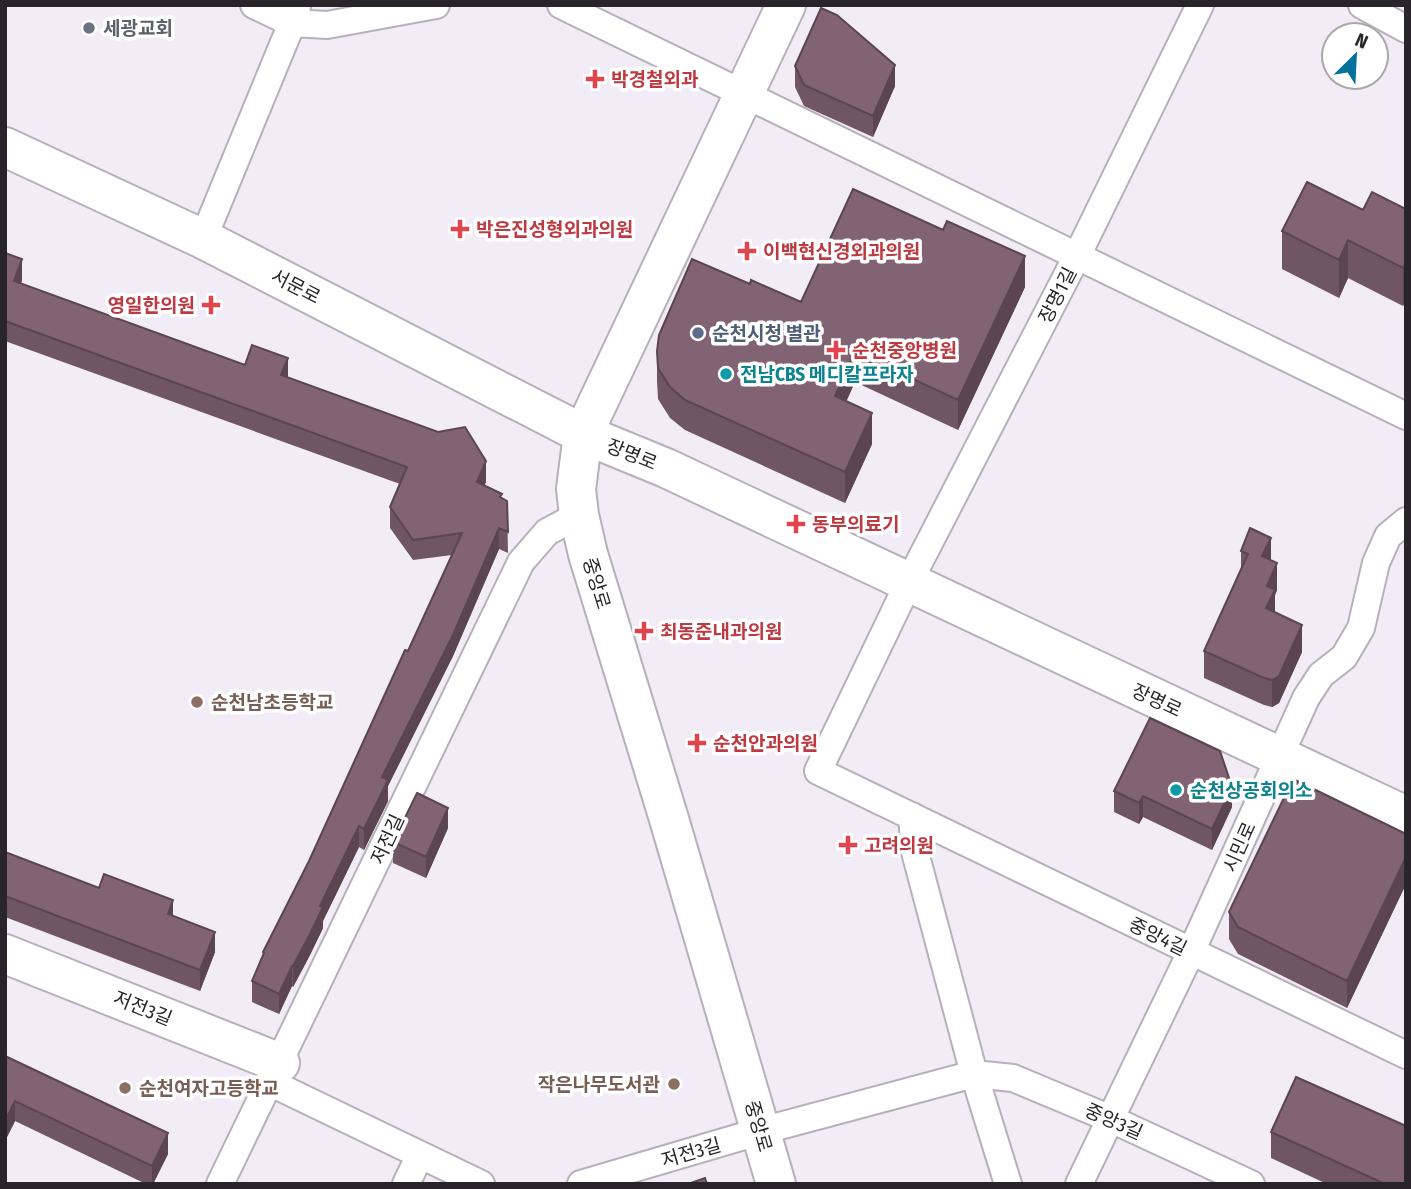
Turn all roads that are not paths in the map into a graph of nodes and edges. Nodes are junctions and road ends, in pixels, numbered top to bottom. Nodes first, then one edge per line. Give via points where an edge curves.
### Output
1 (254, 5) edge
2 (436, 5) edge
3 (561, 5) edge
4 (786, 5) edge
5 (1200, 5) edge
6 (1363, 5) edge
7 (295, 14) edge
8 (1406, 29) edge
9 (745, 93) junction
10 (5, 147) edge
11 (203, 239) junction
12 (1077, 256) junction
13 (1406, 416) edge
14 (583, 434) junction
15 (579, 515) junction
16 (1406, 521) edge
17 (909, 582) junction
18 (1279, 758) junction
19 (912, 816) junction
20 (1406, 816) edge
21 (1191, 952) junction
22 (5, 954) edge
23 (1406, 1055) edge
24 (276, 1073) junction
25 (974, 1074) junction
26 (1111, 1119) junction
27 (761, 1131) junction
28 (420, 1155) junction
29 (220, 1184) edge
30 (406, 1184) edge
31 (481, 1184) edge
32 (581, 1184) edge
33 (776, 1184) edge
34 (1009, 1184) edge
35 (1079, 1184) edge
36 (1251, 1184) edge

1 - 7 street
2 - 7 street via 327,24
3 - 9 street
4 - 9 street, 중앙로
5 - 12 street, 장명1길
6 - 8 street
7 - 11 street
9 - 12 street
9 - 14 street, 중앙로
10 - 11 street, 서문로
11 - 14 street, 서문로
12 - 13 street
12 - 17 street, 장명1길
14 - 15 street, 중앙로 via 576,489
14 - 17 street, 장명로
15 - 24 street, 저전길 via 547,532 522,562
15 - 27 street, 중앙로
16 - 18 street, 시민로 via 1388,536 1376,563 1361,628 1344,657 1321,675 1306,698
17 - 18 street, 장명로
17 - 19 street, 중앙4길 via 818,771
18 - 20 street, 장명로
18 - 21 street, 시민로
19 - 21 street, 중앙4길
19 - 25 street via 915,852
21 - 23 street, 중앙4길
21 - 26 street, 시민로
22 - 24 street, 저전3길
24 - 28 street, 저전3길
24 - 29 street, 저전길
25 - 26 street, 중앙3길 via 1013,1078
25 - 27 street, 중앙3길
25 - 34 street
26 - 35 street, 시민로
26 - 36 street, 중앙3길
27 - 32 street, 저전3길
27 - 33 street, 중앙로
28 - 30 street
28 - 31 street, 저전3길

